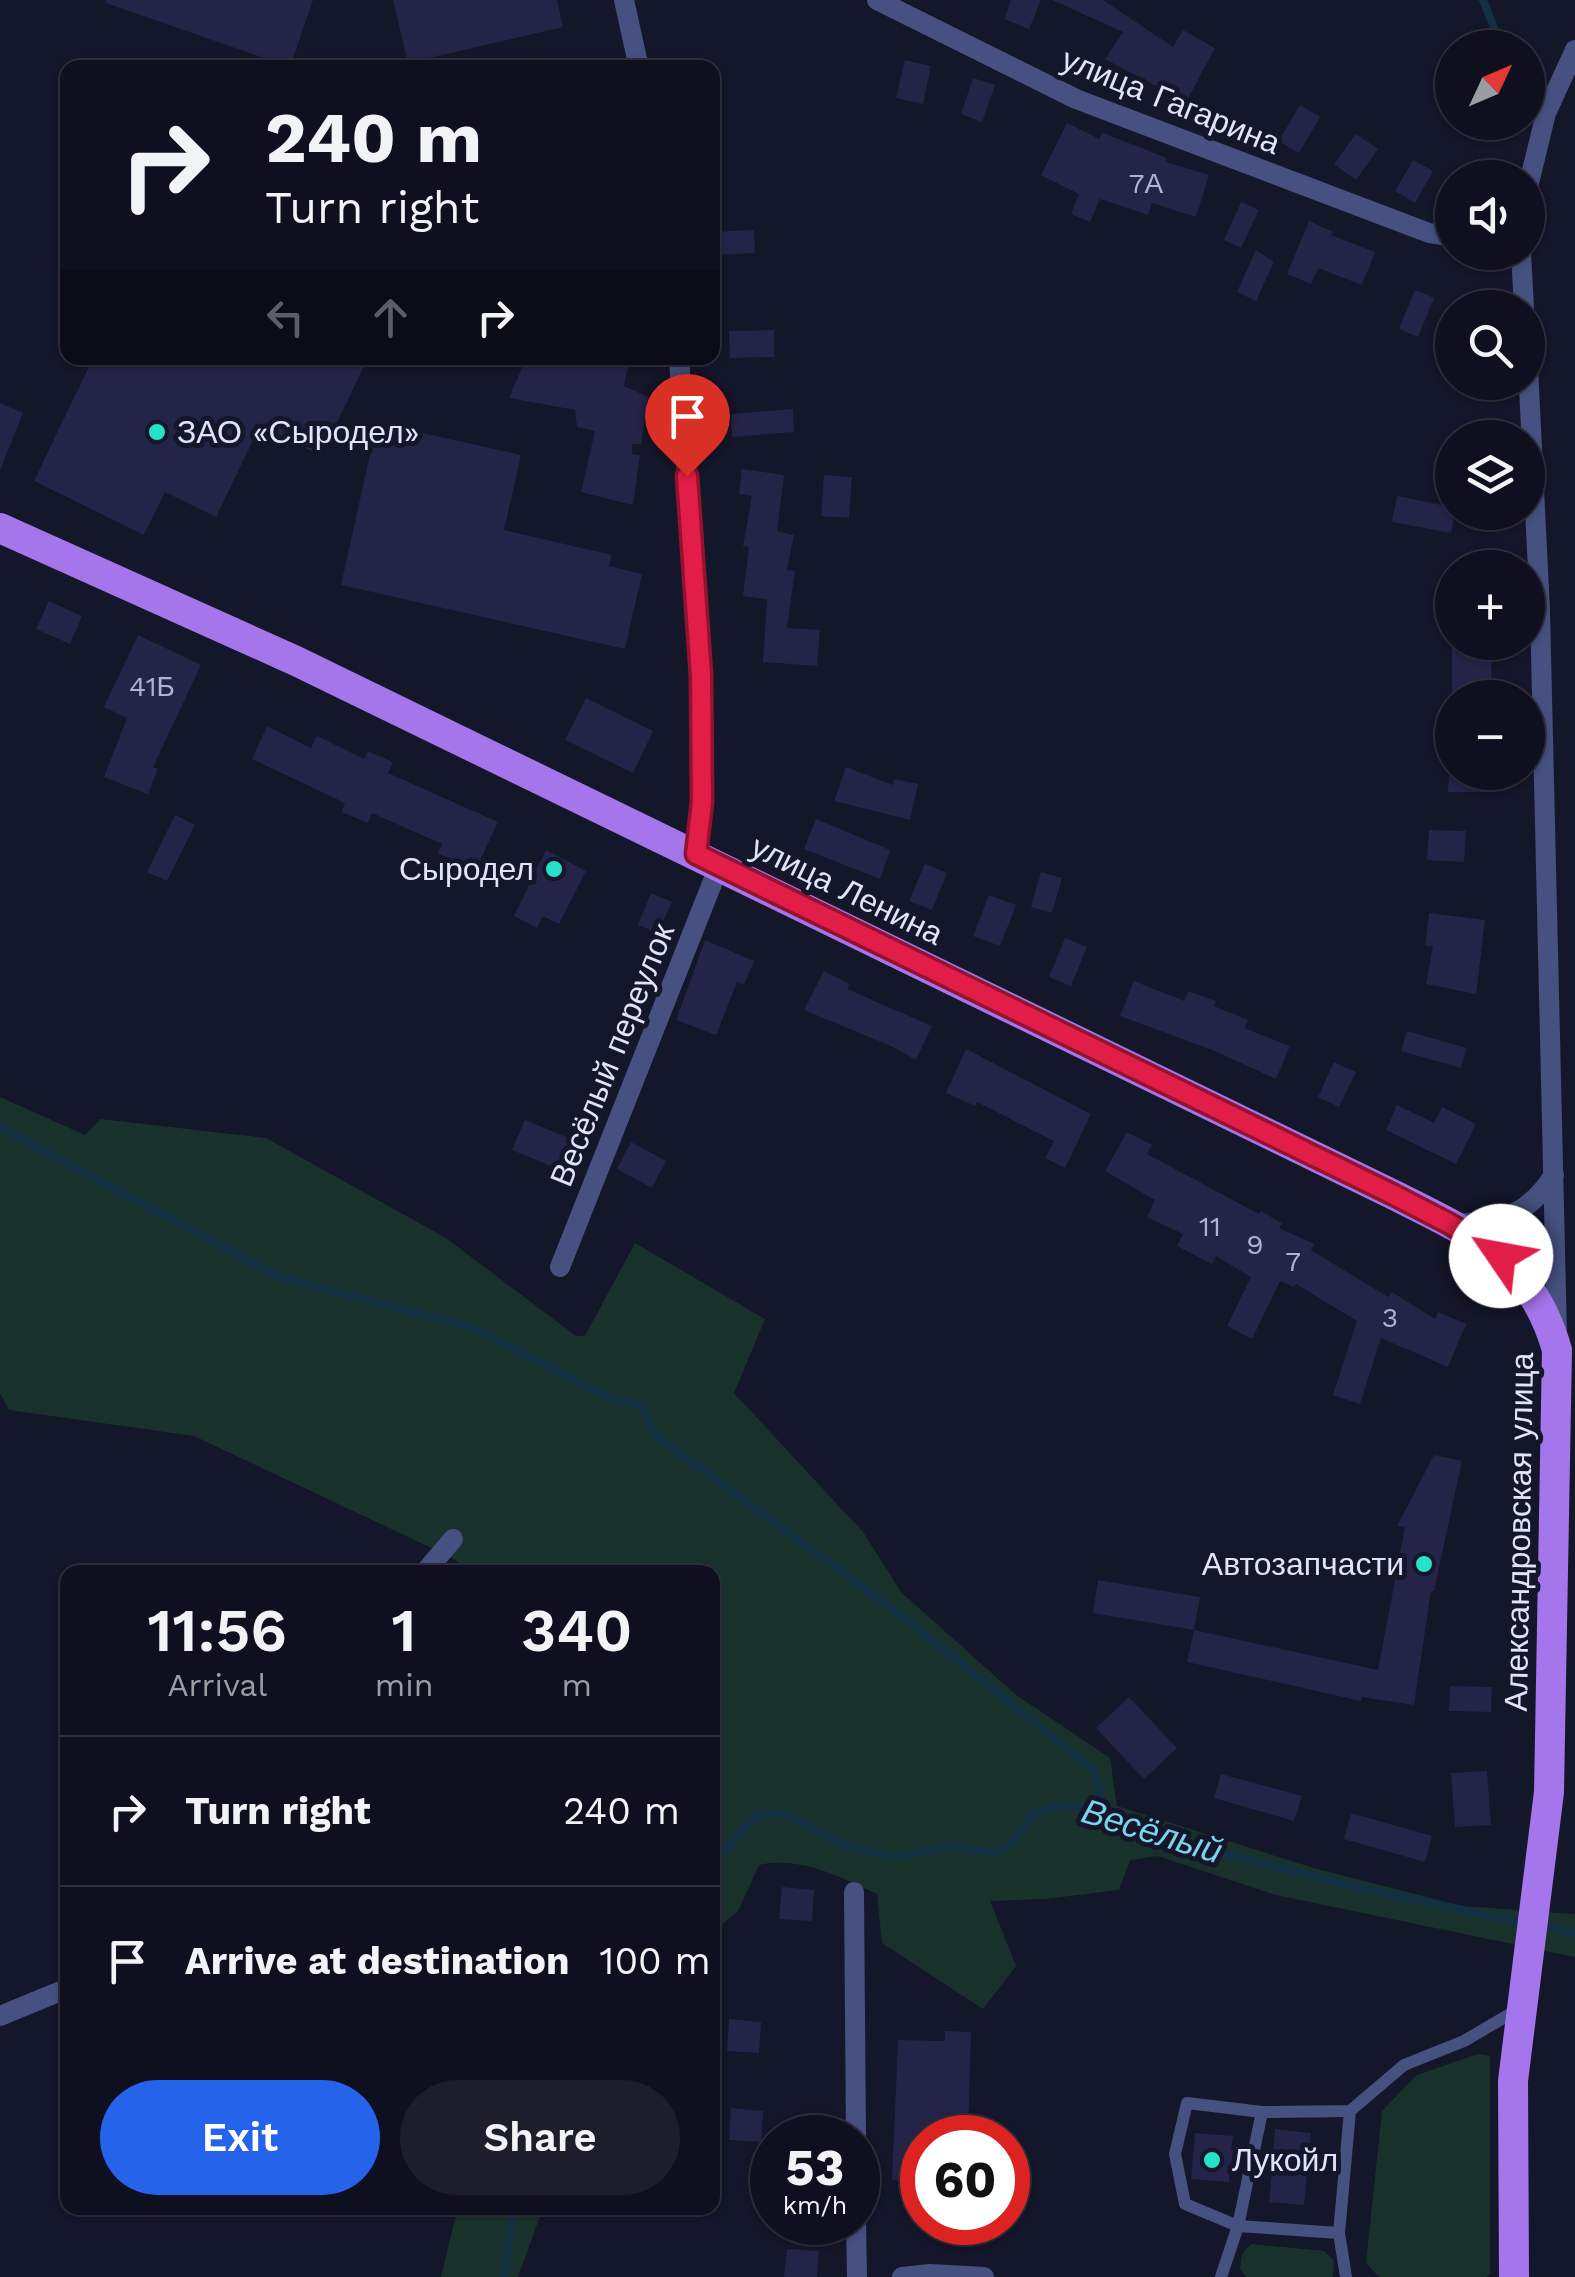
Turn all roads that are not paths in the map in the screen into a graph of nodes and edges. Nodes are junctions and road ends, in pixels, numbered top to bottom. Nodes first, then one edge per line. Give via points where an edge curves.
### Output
1 (624, 0) edge
2 (877, 0) edge
3 (1575, 50) edge
4 (638, 60) edge
5 (1535, 160) edge
6 (1435, 234) edge
7 (679, 365) edge
8 (1530, 400) edge
9 (0, 528) edge
10 (708, 860) junction
11 (1554, 1175) junction
12 (1450, 1224) junction
13 (560, 1267) dead end
14 (1557, 1350) junction
15 (453, 1538) dead end
16 (431, 1565) edge
17 (854, 1892) dead end
18 (60, 1991) edge
19 (1521, 2008) junction
20 (0, 2016) edge
21 (1350, 2111) junction
22 (1262, 2112) junction
23 (856, 2115) edge
24 (1238, 2226) junction
25 (1339, 2233) junction
26 (856, 2245) edge
27 (857, 2277) edge
28 (902, 2277) edge
29 (984, 2277) edge
30 (1220, 2277) edge
31 (1346, 2277) edge
32 (1514, 2277) edge

1 - 4 street
2 - 6 street, улица Гагарина via 1076,99
3 - 5 street via 1546,113
7 - 10 street, Весёлый переулок
8 - 11 street, Александровская улица
9 - 10 main road, улица Ленина via 296,661
10 - 12 main road, улица Ленина
10 - 13 street, Весёлый переулок
11 - 12 street via 1522,1211 1502,1220
11 - 14 street, Александровская улица
12 - 14 main road, улица Ленина via 1522,1277 1548,1318
14 - 19 main road, Александровская улица via 1557,1690
15 - 16 street
17 - 23 street
18 - 20 street
19 - 21 lane via 1464,2042 1404,2065
19 - 32 main road, Александровская улица via 1513,2081
21 - 22 lane
21 - 25 lane
22 - 24 lane
22 - 24 lane via 1187,2103 1176,2154 1184,2204
24 - 25 lane
24 - 30 lane
25 - 31 lane
26 - 27 street
28 - 29 street

